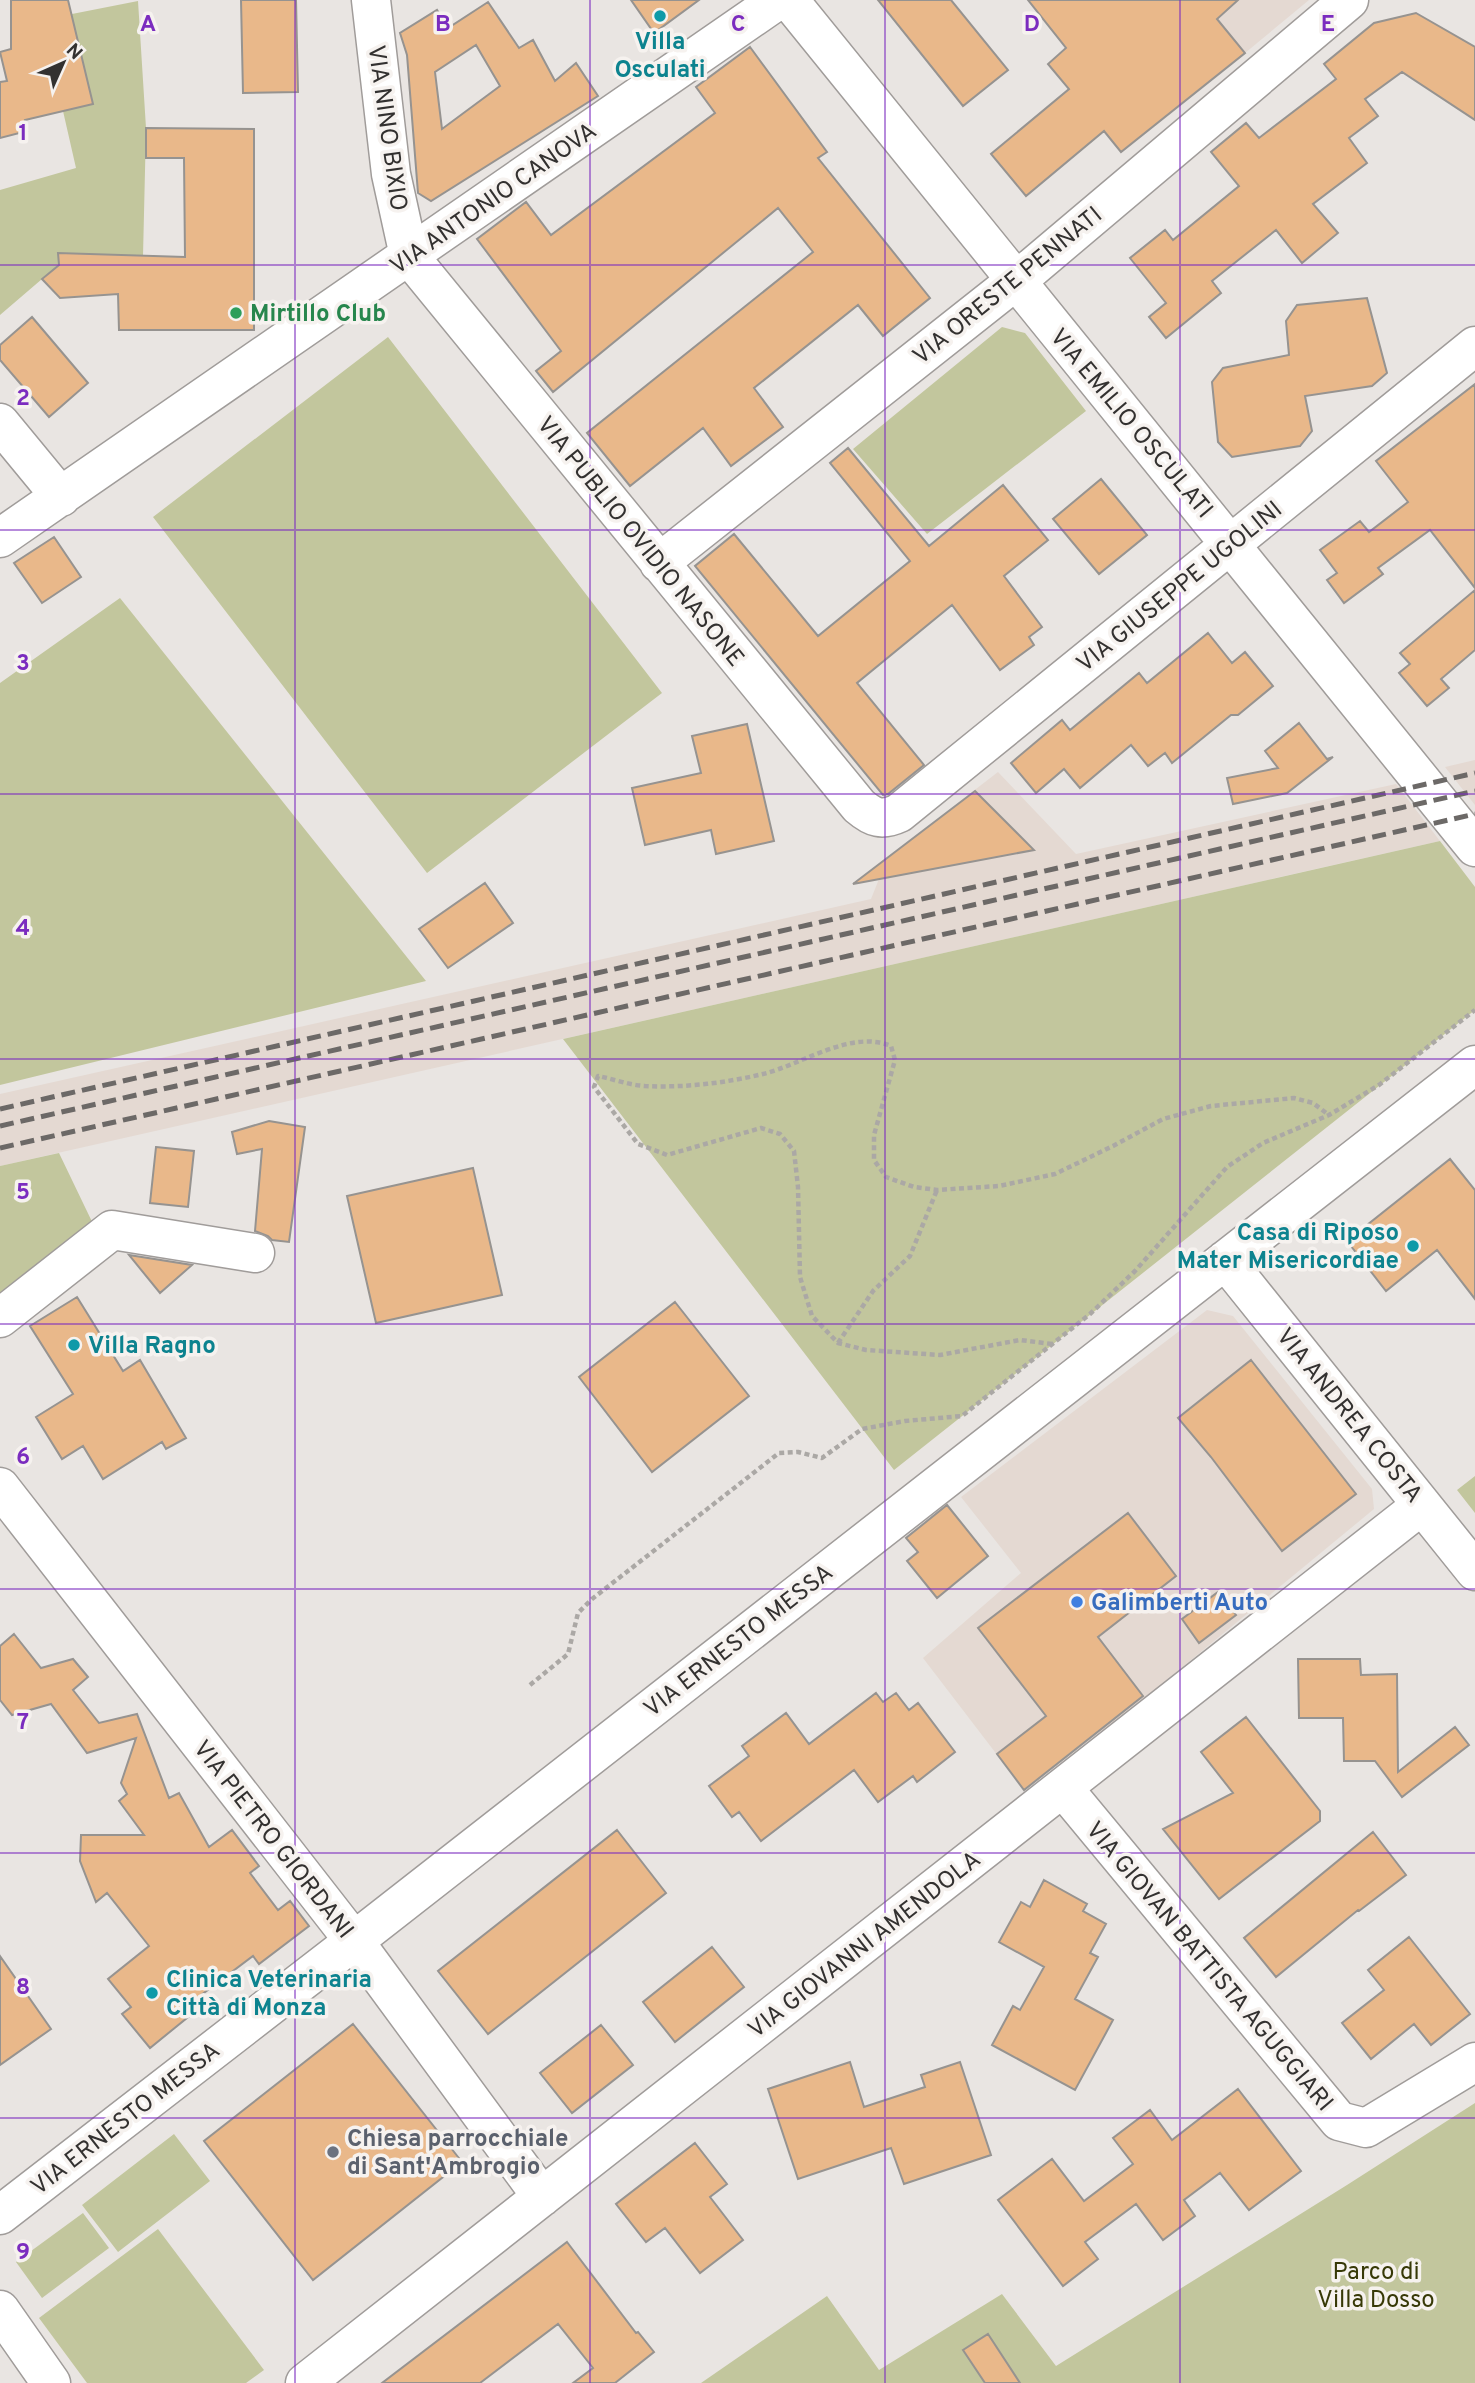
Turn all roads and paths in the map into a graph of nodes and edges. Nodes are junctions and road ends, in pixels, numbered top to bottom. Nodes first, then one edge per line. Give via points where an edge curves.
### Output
1 (371, 0) edge
2 (778, 0) edge
3 (789, 0) edge
4 (1349, 0) edge
5 (409, 256) junction
6 (1015, 281) junction
7 (1475, 346) edge
8 (0, 423) edge
9 (61, 497) junction
10 (0, 538) edge
11 (1231, 543) junction
12 (659, 563) junction
13 (880, 819) joint
14 (1475, 847) edge
15 (1475, 1010) edge
16 (1475, 1065) edge
17 (1329, 1115) junction
18 (937, 1190) junction
19 (254, 1253) dead end
20 (1225, 1260) junction
21 (0, 1318) edge
22 (838, 1343) junction
23 (1052, 1344) junction
24 (0, 1487) edge
25 (1422, 1505) junction
26 (1475, 1571) edge
27 (530, 1685) dead end
28 (1063, 1788) junction
29 (354, 1941) junction
30 (1475, 2062) edge
31 (542, 2197) junction
32 (0, 2215) edge
33 (0, 2310) edge
34 (51, 2383) edge
35 (305, 2383) edge

1 - 5 street, VIA NINO BIXIO via 391,174
2 - 5 street, VIA ANTONIO CANOVA
3 - 6 street, VIA EMILIO OSCULATI
4 - 6 street, VIA ORESTE PENNATI
5 - 9 street, VIA ANTONIO CANOVA
5 - 12 street, VIA PUBLIO OVIDIO NASONE
6 - 11 street, VIA EMILIO OSCULATI
6 - 12 street, VIA ORESTE PENNATI
7 - 11 street, VIA GIUSEPPE UGOLINI
8 - 9 street
9 - 10 street, VIA ANTONIO CANOVA
11 - 13 street, VIA GIUSEPPE UGOLINI via 899,813
11 - 14 street, VIA EMILIO OSCULATI
12 - 13 street, VIA PUBLIO OVIDIO NASONE via 859,806
15 - 17 path via 1379,1085
16 - 20 street, VIA ERNESTO MESSA
17 - 18 path via 1313,1103 1294,1098 1211,1106 1163,1119 1055,1174 999,1186
17 - 23 path via 1263,1143 1227,1167 1135,1271
18 - 22 path via 910,1256 873,1291
18 - 22 path via 886,1177 874,1160 874,1135 895,1060 891,1046 877,1040 839,1046 764,1074 697,1085 643,1086 598,1076 594,1087 638,1144 667,1154 761,1129 780,1134 794,1151 800,1277 812,1316
19 - 21 street via 112,1230
20 - 25 street, VIA ANDREA COSTA
20 - 29 street, VIA ERNESTO MESSA
22 - 23 path via 866,1350 940,1354 1020,1340
23 - 27 path via 962,1416 862,1429 821,1458 779,1453 592,1599 578,1613 568,1654
24 - 29 street, VIA PIETRO GIORDANI
25 - 26 street, VIA ANDREA COSTA
25 - 28 street, VIA GIOVANNI AMENDOLA
28 - 30 street, VIA GIOVAN BATTISTA AGUGGIARI via 1339,2121 1366,2128
28 - 31 street, VIA GIOVANNI AMENDOLA
29 - 31 street, VIA PIETRO GIORDANI
29 - 32 street, VIA ERNESTO MESSA
31 - 35 street, VIA GIOVANNI AMENDOLA
33 - 34 street

